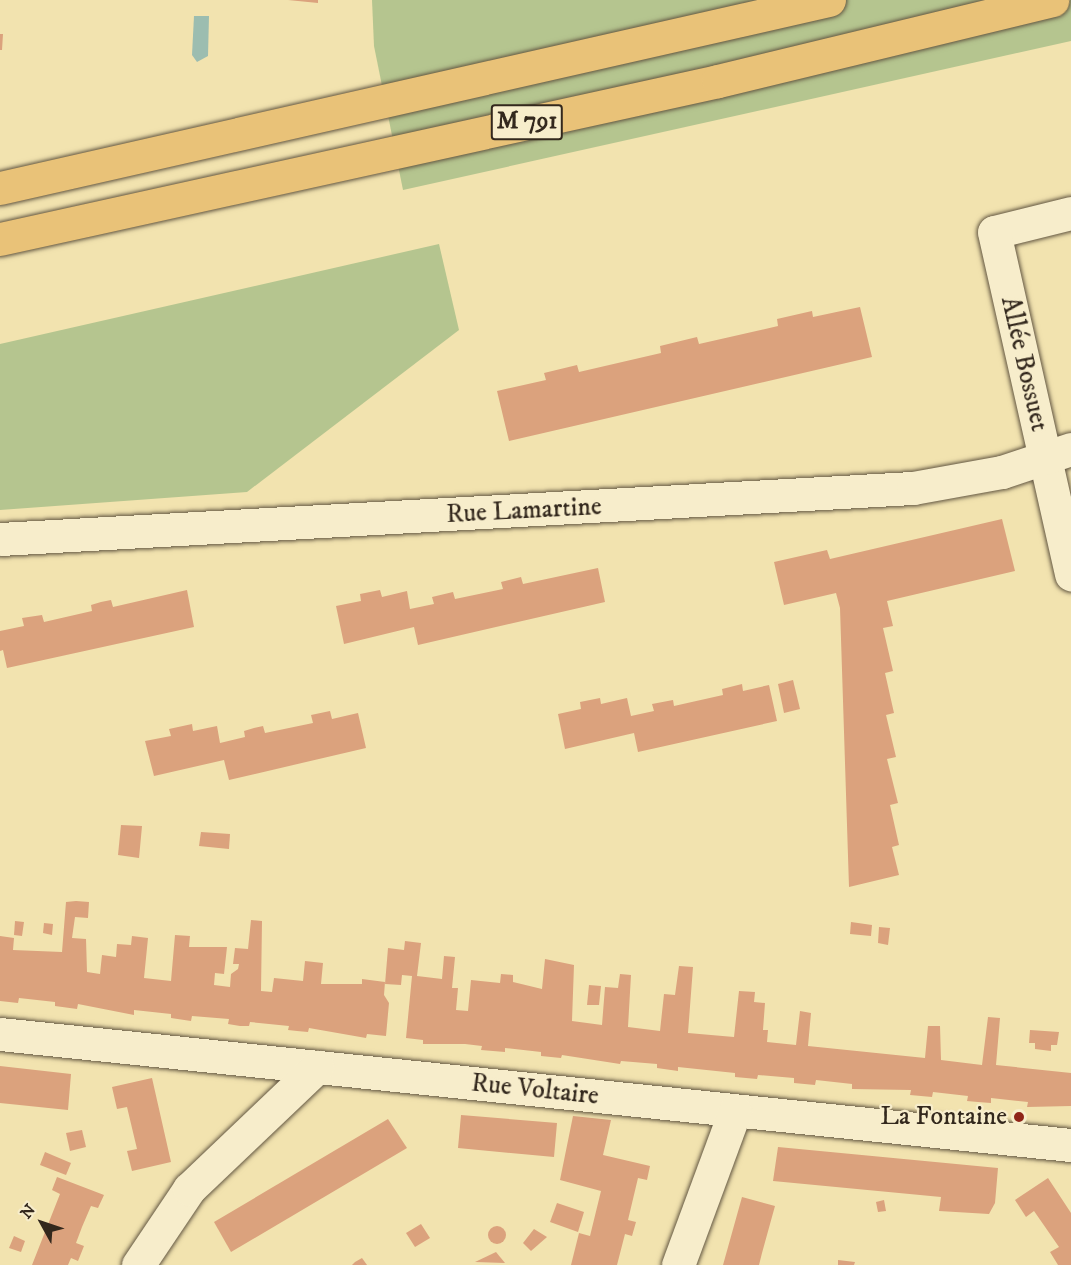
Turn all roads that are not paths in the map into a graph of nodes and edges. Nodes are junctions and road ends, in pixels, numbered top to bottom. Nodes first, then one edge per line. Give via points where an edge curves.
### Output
1 (829, 0) edge
2 (1052, 0) edge
3 (0, 188) edge
4 (1071, 213) edge
5 (0, 239) edge
6 (1058, 454) edge
7 (0, 539) edge
8 (1071, 574) edge
9 (0, 1034) edge
10 (317, 1067) junction
11 (735, 1111) junction
12 (1071, 1145) edge
13 (138, 1265) edge
14 (678, 1265) edge

1 - 3 main road, M 791
2 - 5 main road, M 791 via 718,81
4 - 6 street, Allée Bossuet via 994,232
6 - 7 street, Rue Lamartine via 972,479 913,488
6 - 8 street, Allée Bossuet
9 - 10 street, Rue Voltaire
10 - 11 street, Rue Voltaire
10 - 13 street via 189,1189
11 - 12 street, Rue Voltaire
11 - 14 street

